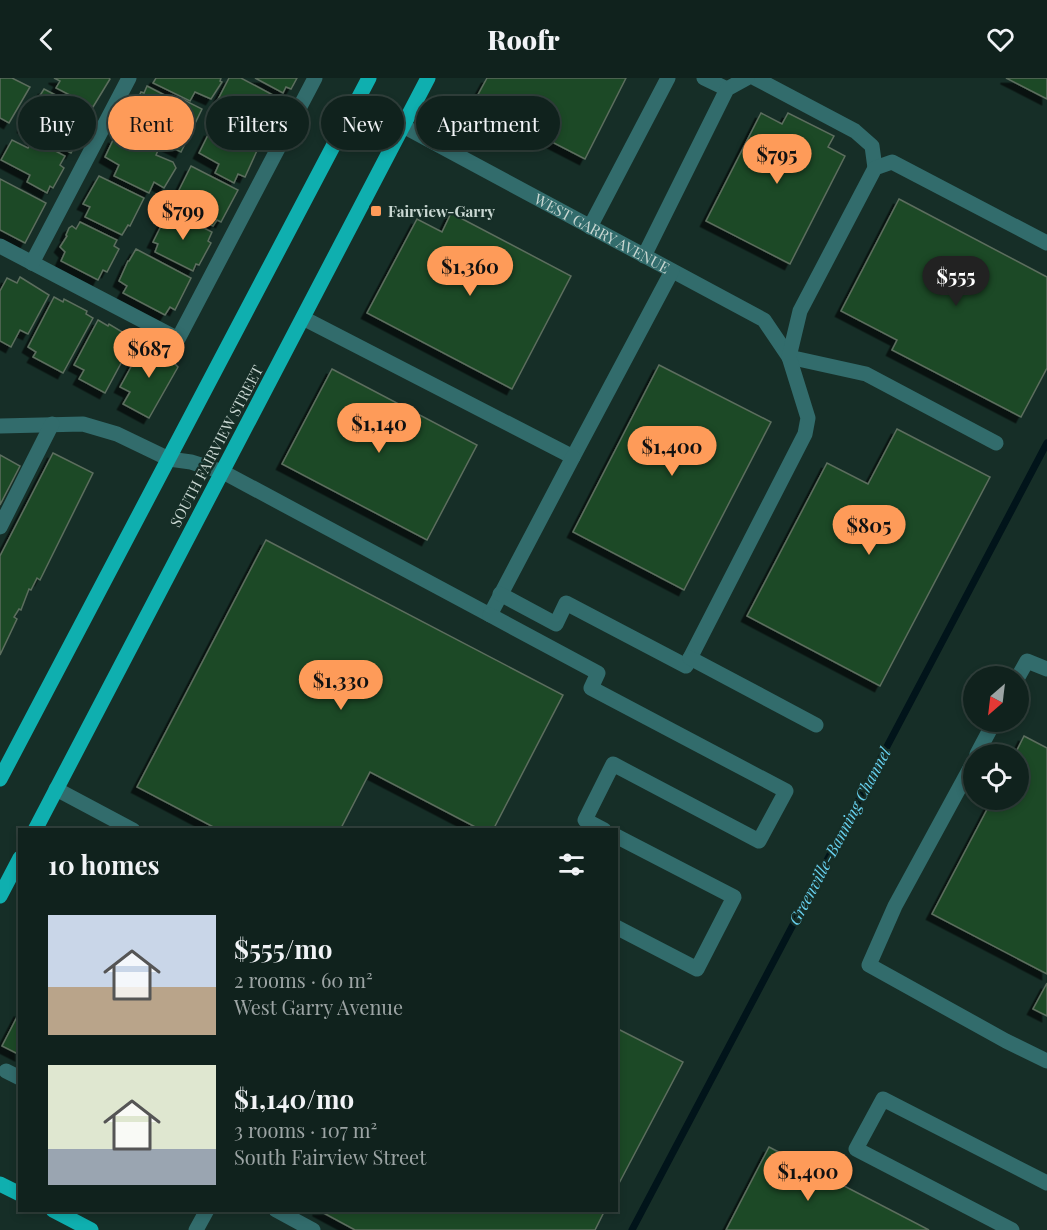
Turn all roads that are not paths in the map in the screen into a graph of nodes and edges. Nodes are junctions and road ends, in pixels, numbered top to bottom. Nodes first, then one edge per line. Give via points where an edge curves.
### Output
1 (129, 78) edge
2 (315, 78) edge
3 (369, 78) edge
4 (428, 78) edge
5 (668, 78) edge
6 (704, 78) edge
7 (747, 78) edge
8 (755, 78) edge
9 (727, 89) junction
10 (404, 124) edge
11 (404, 127) edge
12 (390, 150) edge
13 (875, 168) junction
14 (590, 226) junction
15 (1047, 243) edge
16 (0, 246) edge
17 (644, 256) junction
18 (32, 263) junction
19 (672, 270) junction
20 (303, 318) junction
21 (789, 357) junction
22 (52, 424) junction
23 (0, 426) edge
24 (996, 443) dead end
25 (573, 458) junction
26 (169, 459) junction
27 (223, 472) junction
28 (0, 527) edge
29 (500, 594) junction
30 (490, 615) junction
31 (690, 658) junction
32 (1024, 666) edge
33 (1047, 669) edge
34 (816, 725) dead end
35 (0, 779) edge
36 (963, 781) edge
37 (56, 789) junction
38 (36, 828) edge
39 (129, 828) edge
40 (600, 828) edge
41 (618, 837) edge
42 (18, 862) edge
43 (0, 896) edge
44 (618, 928) edge
45 (1047, 1061) edge
46 (1047, 1183) edge
47 (0, 1184) edge
48 (18, 1193) edge
49 (57, 1212) edge
50 (206, 1212) edge
51 (280, 1212) edge
52 (91, 1230) edge
53 (196, 1230) edge
54 (313, 1230) edge
55 (1011, 1230) edge

1 - 18 street
2 - 18 street via 178,339
3 - 26 main road
4 - 10 main road, SOUTH FAIRVIEW STREET
5 - 14 street
6 - 9 street
7 - 9 street
8 - 13 street via 855,131 872,146
9 - 17 street
11 - 14 street, WEST GARRY AVENUE
12 - 20 main road, SOUTH FAIRVIEW STREET
13 - 15 street via 892,162
13 - 21 street via 800,311
14 - 17 street, WEST GARRY AVENUE
16 - 18 street
17 - 19 street, WEST GARRY AVENUE
19 - 21 street, WEST GARRY AVENUE via 764,320
19 - 25 street
20 - 25 street
20 - 27 main road, SOUTH FAIRVIEW STREET
21 - 24 street via 866,374
21 - 31 street via 808,418 805,434
22 - 23 street
22 - 26 street via 83,424
22 - 28 street
25 - 29 street
26 - 27 street
26 - 35 main road
27 - 30 street
27 - 37 main road, SOUTH FAIRVIEW STREET
29 - 30 street
29 - 31 street via 556,624 566,603 686,666
30 - 40 street via 598,673 591,688 786,791 759,841 613,764 585,820
31 - 34 street
32 - 33 street via 1027,661
36 - 45 street via 895,906 869,965
37 - 38 main road, SOUTH FAIRVIEW STREET
37 - 39 street
41 - 44 street via 734,897 697,969
42 - 43 main road
46 - 55 street via 883,1099 856,1149
47 - 48 main road
49 - 52 main road
50 - 53 street
51 - 54 street

